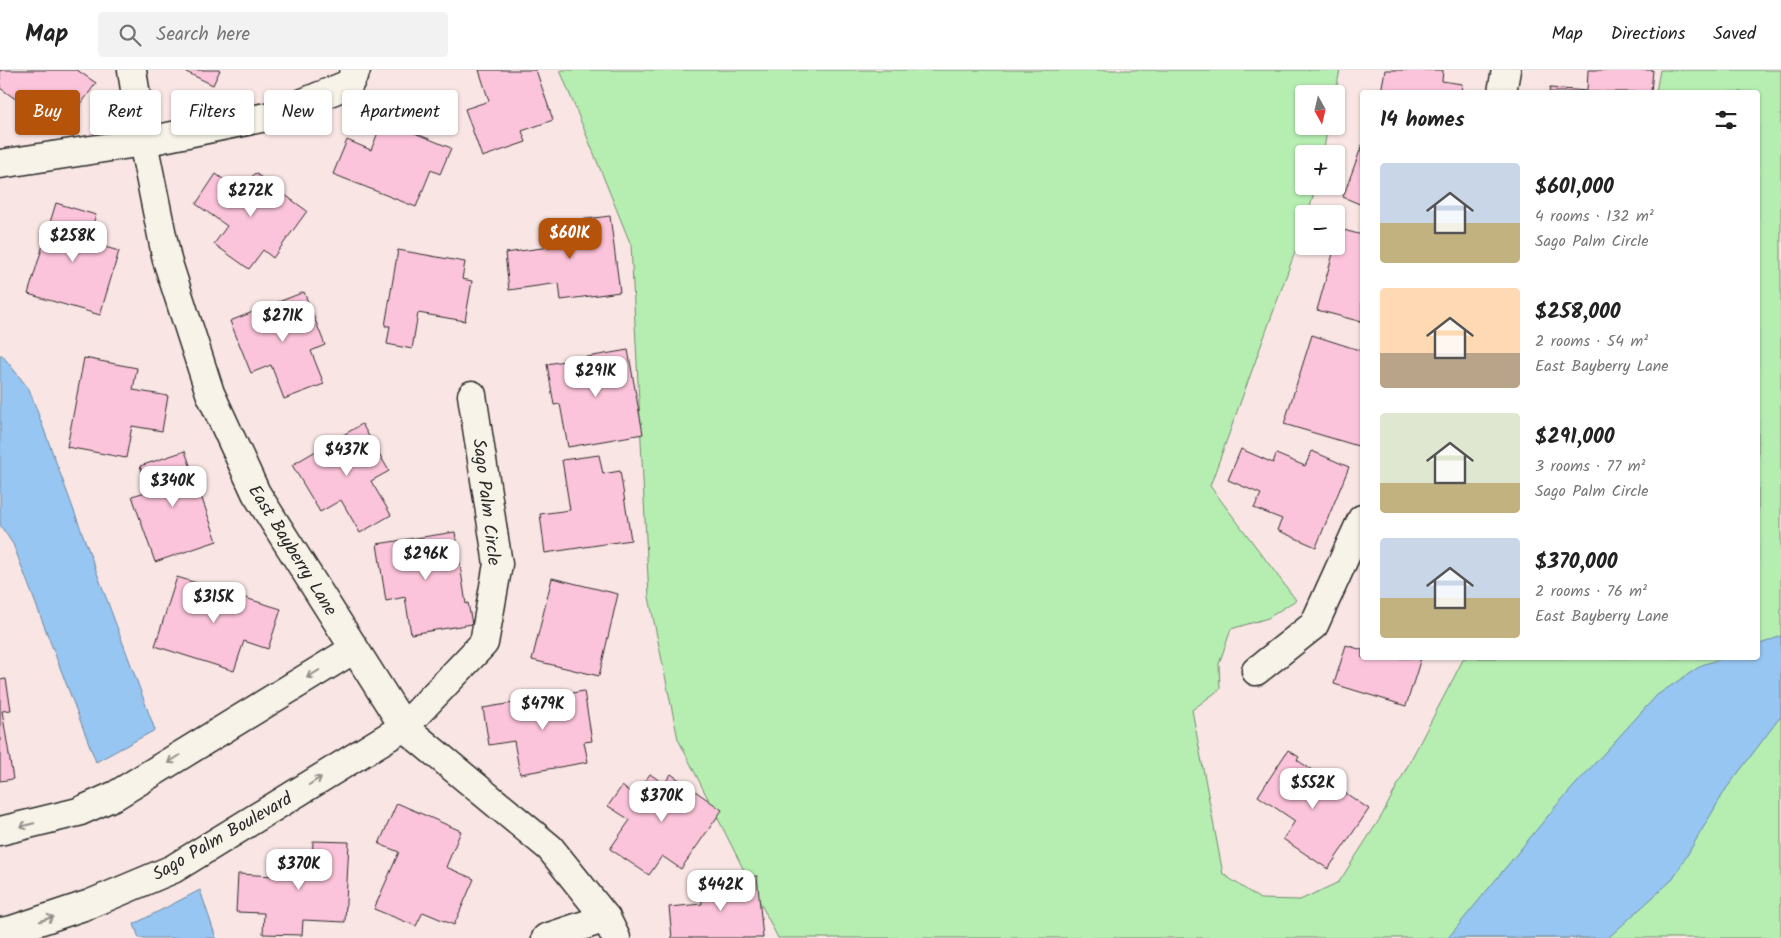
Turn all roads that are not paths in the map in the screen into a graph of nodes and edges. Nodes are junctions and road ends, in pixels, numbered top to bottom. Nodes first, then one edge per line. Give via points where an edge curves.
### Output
1 (132, 70) edge
2 (356, 70) edge
3 (1506, 70) edge
4 (1502, 90) edge
5 (143, 142) junction
6 (0, 164) edge
7 (472, 395) dead end
8 (1360, 523) edge
9 (354, 648) junction
10 (1256, 670) dead end
11 (404, 726) junction
12 (0, 831) edge
13 (611, 928) edge
14 (0, 932) edge
15 (546, 938) edge

1 - 5 street, East Bayberry Lane
2 - 5 street via 349,84 271,116
3 - 4 street
5 - 6 street
5 - 9 street, East Bayberry Lane via 167,260 210,393 256,493
7 - 11 street, Sago Palm Circle via 498,564 484,643
8 - 10 street via 1314,625
9 - 11 street, East Bayberry Lane
9 -> 12 street via 116,795 78,812
11 - 13 street, East Bayberry Lane via 550,848
14 -> 11 street, Sago Palm Boulevard via 90,904 173,869
13 - 15 street

